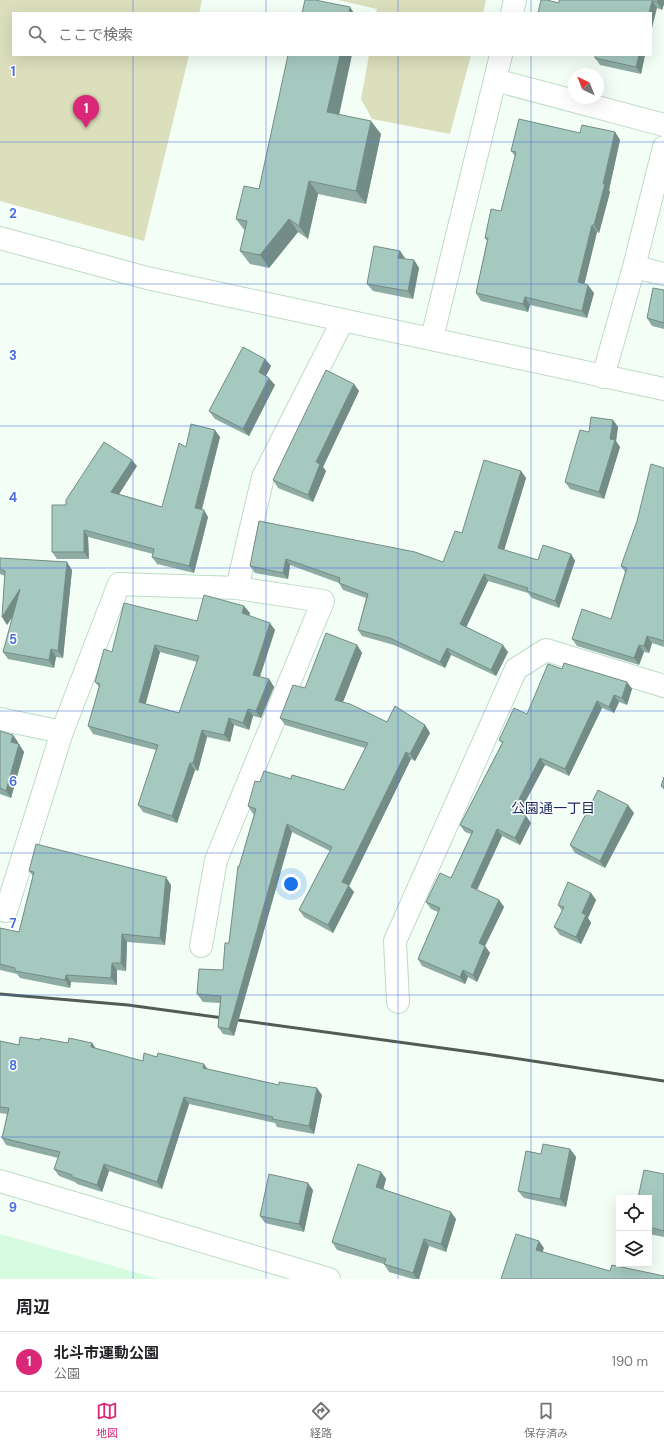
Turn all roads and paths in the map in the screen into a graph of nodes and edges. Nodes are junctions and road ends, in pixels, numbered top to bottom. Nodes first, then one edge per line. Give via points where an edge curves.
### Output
1 (515, 0) edge
2 (512, 12) edge
3 (501, 56) edge
4 (495, 80) junction
5 (664, 125) edge
6 (664, 147) edge
7 (0, 238) edge
8 (634, 267) junction
9 (664, 274) edge
10 (343, 320) junction
11 (432, 338) junction
12 (603, 377) junction
13 (664, 389) edge
14 (237, 588) junction
15 (664, 686) edge
16 (0, 719) edge
17 (62, 732) junction
18 (0, 909) edge
19 (201, 946) dead end
20 (398, 1002) dead end
21 (0, 1181) edge
22 (328, 1279) edge

1 - 2 street
3 - 4 street
4 - 5 street
4 - 11 street
6 - 8 street
7 - 10 street via 147,278
8 - 9 street
8 - 12 street
10 - 11 street
10 - 14 street via 263,477
11 - 12 street
12 - 13 street
14 - 17 street via 119,584
14 - 19 street via 323,601 216,860
15 - 20 street via 546,650 516,669 395,941
16 - 17 street
17 - 18 street via 6,911
21 - 22 street

